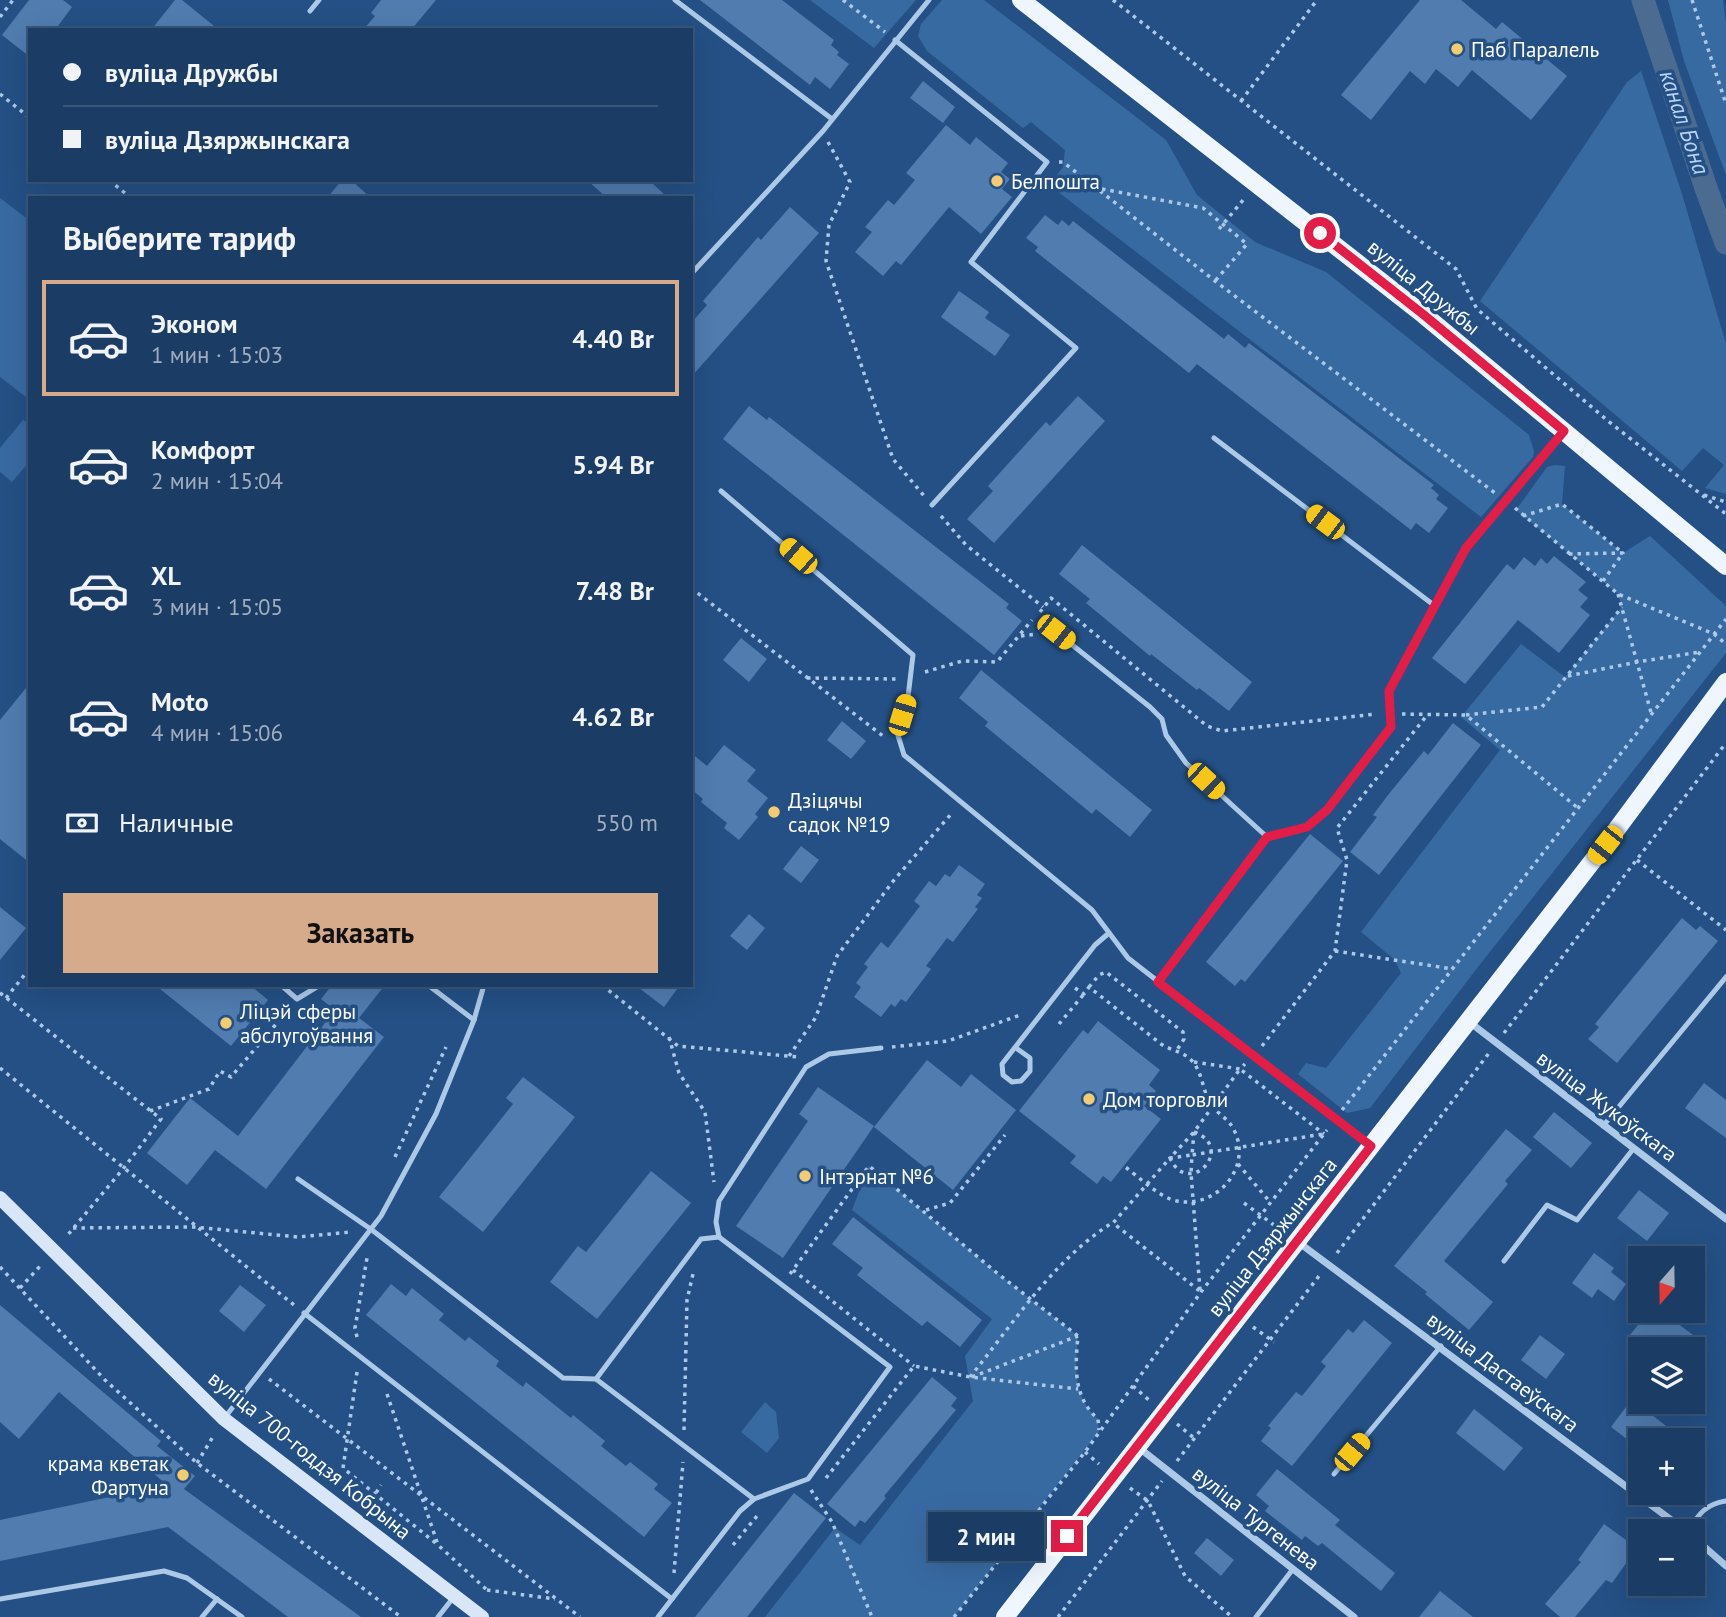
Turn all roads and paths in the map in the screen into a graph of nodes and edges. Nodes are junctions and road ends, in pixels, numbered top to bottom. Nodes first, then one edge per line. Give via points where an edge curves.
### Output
1 (13, 0) edge
2 (319, 0) edge
3 (675, 0) edge
4 (843, 0) edge
5 (929, 0) edge
6 (1021, 0) edge
7 (1113, 0) edge
8 (1317, 0) edge
9 (1692, 0) edge
10 (310, 11) dead end
11 (0, 16) edge
12 (895, 40) junction
13 (0, 94) edge
14 (1241, 101) junction
15 (1726, 104) edge
16 (28, 116) edge
17 (832, 119) junction
18 (822, 131) junction
19 (1047, 162) junction
20 (111, 182) edge
21 (1257, 184) junction
22 (1099, 188) junction
23 (129, 196) edge
24 (1223, 224) junction
25 (1219, 229) dead end
26 (693, 272) edge
27 (1215, 281) junction
28 (1564, 431) junction
29 (1214, 438) dead end
30 (721, 491) dead end
31 (1701, 495) junction
32 (1506, 501) junction
33 (1726, 502) edge
34 (932, 505) junction
35 (1726, 514) edge
36 (1523, 516) junction
37 (1623, 553) junction
38 (1569, 554) junction
39 (1726, 566) edge
40 (1603, 581) junction
41 (693, 590) edge
42 (1618, 594) junction
43 (1435, 606) junction
44 (1043, 607) dead end
45 (1622, 607) junction
46 (1046, 624) dead end
47 (1726, 643) edge
48 (1700, 652) dead end
49 (962, 661) dead end
50 (1637, 662) junction
51 (807, 677) junction
52 (910, 677) junction
53 (1565, 677) junction
54 (1726, 682) edge
55 (1428, 714) junction
56 (1390, 715) junction
57 (1466, 715) junction
58 (1652, 716) dead end
59 (1222, 731) dead end
60 (889, 741) dead end
61 (1726, 743) edge
62 (956, 808) dead end
63 (1579, 809) dead end
64 (1267, 837) junction
65 (1636, 860) junction
66 (1726, 930) edge
67 (1110, 933) junction
68 (1335, 951) junction
69 (1453, 969) dead end
70 (28, 970) edge
71 (1726, 977) edge
72 (1067, 981) junction
73 (1158, 982) junction
74 (283, 987) edge
75 (317, 987) edge
76 (431, 987) edge
77 (483, 987) edge
78 (605, 987) edge
79 (1089, 988) junction
80 (0, 993) edge
81 (1084, 994) junction
82 (6, 998) junction
83 (297, 999) junction
84 (463, 1012) junction
85 (1028, 1012) dead end
86 (474, 1020) junction
87 (1468, 1021) junction
88 (1059, 1024) dead end
89 (669, 1037) junction
90 (1496, 1044) junction
91 (881, 1048) joint
92 (1016, 1048) junction
93 (1177, 1050) junction
94 (829, 1054) junction
95 (789, 1056) junction
96 (1253, 1056) junction
97 (1194, 1062) junction
98 (0, 1068) edge
99 (1240, 1069) junction
100 (1212, 1106) junction
101 (150, 1111) junction
102 (1603, 1126) junction
103 (1194, 1132) junction
104 (1005, 1135) dead end
105 (1371, 1146) junction
106 (1239, 1148) junction
107 (1634, 1148) junction
108 (1211, 1152) junction
109 (1192, 1155) junction
110 (395, 1158) dead end
111 (1170, 1158) junction
112 (1238, 1164) junction
113 (1124, 1166) dead end
114 (123, 1169) junction
115 (1191, 1173) junction
116 (298, 1179) dead end
117 (1147, 1182) junction
118 (715, 1186) dead end
119 (0, 1198) edge
120 (1193, 1202) junction
121 (1244, 1203) dead end
122 (1270, 1203) dead end
123 (924, 1210) junction
124 (1726, 1219) edge
125 (1113, 1223) junction
126 (194, 1227) junction
127 (74, 1228) junction
128 (372, 1230) junction
129 (719, 1237) junction
130 (701, 1239) junction
131 (348, 1242) dead end
132 (1298, 1242) junction
133 (53, 1253) junction
134 (1504, 1261) dead end
135 (1327, 1266) junction
136 (0, 1267) edge
137 (793, 1270) junction
138 (782, 1285) junction
139 (20, 1288) junction
140 (1032, 1300) junction
141 (304, 1313) junction
142 (1239, 1318) junction
143 (1077, 1336) junction
144 (1272, 1341) junction
145 (1441, 1346) junction
146 (359, 1356) junction
147 (914, 1366) junction
148 (260, 1372) junction
149 (379, 1372) junction
150 (970, 1377) junction
151 (596, 1379) junction
152 (1078, 1388) junction
153 (224, 1419) junction
154 (1099, 1432) dead end
155 (347, 1438) junction
156 (684, 1446) junction
157 (1138, 1447) junction
158 (197, 1462) junction
159 (1169, 1472) junction
160 (1334, 1474) dead end
161 (819, 1481) dead end
162 (381, 1485) dead end
163 (808, 1486) dead end
164 (375, 1494) junction
165 (420, 1494) junction
166 (754, 1499) junction
167 (1148, 1501) junction
168 (1726, 1501) edge
169 (761, 1511) dead end
170 (1671, 1519) edge
171 (1696, 1519) edge
172 (357, 1523) junction
173 (438, 1545) junction
174 (1705, 1547) edge
175 (726, 1554) dead end
176 (1726, 1566) edge
177 (1293, 1569) junction
178 (486, 1590) junction
179 (455, 1596) junction
180 (0, 1599) edge
181 (217, 1599) junction
182 (556, 1599) junction
183 (672, 1599) junction
184 (469, 1607) junction
185 (202, 1617) edge
186 (242, 1617) edge
187 (401, 1617) edge
188 (438, 1617) edge
189 (482, 1617) edge
190 (579, 1617) edge
191 (658, 1617) edge
192 (872, 1617) edge
193 (1005, 1617) edge
194 (1058, 1617) edge
195 (1232, 1617) edge
196 (1256, 1617) edge
197 (1354, 1617) edge

1 - 11 path
2 - 10 lane
3 - 17 lane
4 - 12 path
5 - 12 lane
6 - 21 main road, вуліца Дружбы
7 - 14 path
8 - 14 path
9 - 15 path
12 - 17 lane
12 - 19 lane
13 - 16 path
14 - 31 path via 1456,269 1477,309
17 - 18 lane
18 - 26 lane
18 - 34 path via 850,182 829,225 826,261 893,459
19 - 22 path via 1063,162
19 - 34 lane via 971,262 1076,348
20 - 23 path
21 - 24 path
21 - 28 main road, вуліца Дружбы
22 - 24 path via 1203,208
22 - 27 path
24 - 25 path
24 - 27 path via 1247,244
27 - 32 path
28 - 32 lane
28 - 39 main road, вуліца Дружбы
29 - 43 lane
30 - 52 lane via 913,655
31 - 33 path
31 - 35 path
32 - 36 path
32 - 43 lane via 1466,548
34 - 44 path via 966,545
36 - 37 path via 1562,504
36 - 38 path
37 - 38 path
37 - 40 path
38 - 40 path
40 - 42 path
41 - 51 path
42 - 45 path
42 - 47 path
43 - 56 lane via 1389,691
45 - 50 path
45 - 53 path
46 - 64 lane via 1150,707 1186,763
48 - 50 path
49 - 52 path
50 - 53 path
50 - 58 path
51 - 52 path
51 - 60 path
52 - 67 lane via 897,732 904,755 1092,910
53 - 57 path via 1542,707
54 - 87 main road, вуліца Дзяржынскага
55 - 56 path
55 - 57 path
55 - 68 path via 1337,828 1348,860
56 - 59 path via 1367,713
56 - 64 lane via 1391,727 1327,810 1307,827
57 - 63 path
61 - 65 path
62 - 95 path via 837,956 816,1017
64 - 73 lane
65 - 66 path
65 - 90 path
67 - 72 lane via 1094,945
67 - 73 lane via 1128,958
68 - 69 path
68 - 96 path
70 - 82 path
71 - 102 lane
72 - 81 path
72 - 92 lane
73 - 96 lane
74 - 83 lane
75 - 83 lane
76 - 84 lane
77 - 86 lane
78 - 89 path
79 - 81 path
79 - 93 path via 1161,1044
79 - 93 path via 1106,972 1183,1032
80 - 82 path
81 - 88 path
82 - 101 path
83 - 101 path via 231,1077 220,1070 209,1090
84 - 86 lane
84 - 110 path
85 - 91 path via 948,1041
86 - 128 lane via 436,1114
87 - 90 street, вуліца Жукоўскага
87 - 105 main road, вуліца Дзяржынскага
89 - 95 path via 678,1045
89 - 118 path via 679,1073 705,1112
90 - 102 street, вуліца Жукоўскага
90 - 135 path
91 - 94 lane
92 - 92 lane via 1002,1065 1003,1075 1012,1082 1021,1081 1030,1071 1030,1058
93 - 97 path
94 - 95 path
94 - 129 lane via 806,1067 719,1201
96 - 99 path
96 - 105 lane
97 - 99 path
97 - 100 path
98 - 114 path
99 - 100 path
99 - 106 path via 1324,1133
100 - 103 path
100 - 106 path via 1235,1131
101 - 114 path via 161,1119
102 - 107 street, вуліца Жукоўскага
103 - 108 path via 1206,1139
103 - 109 path
103 - 111 path
104 - 123 path via 950,1203
105 - 132 main road, вуліца Дзяржынскага
106 - 108 path
106 - 112 path
107 - 124 street, вуліца Жукоўскага
107 - 134 lane via 1577,1220 1547,1205
108 - 109 path
108 - 115 path via 1203,1169
109 - 111 path
109 - 115 path
111 - 115 path via 1178,1169
111 - 117 path
112 - 120 path via 1222,1190
112 - 122 path
113 - 117 path
114 - 126 path
114 - 127 path
115 - 120 path
116 - 128 lane
117 - 120 path via 1176,1201
117 - 125 path
119 - 133 street, вуліца 700-годдзя Кобрына
120 - 125 path via 1200,1292
121 - 132 path
123 - 137 path via 869,1166
123 - 140 path
125 - 140 path via 1087,1239
126 - 127 path
126 - 131 path via 298,1237 357,1231
126 - 141 path
127 - 133 path
128 - 141 lane
128 - 146 path via 355,1328
128 - 151 lane via 563,1378
129 - 130 lane
129 - 138 lane
130 - 151 lane
130 - 156 path via 687,1300
132 - 135 street, вуліца Дастаеўскага
132 - 142 main road, вуліца Дзяржынскага
133 - 139 path
133 - 153 street, вуліца 700-годдзя Кобрына
135 - 144 path
135 - 145 street, вуліца Дастаеўскага
136 - 139 path
137 - 138 path
137 - 147 path
138 - 166 lane via 890,1367 807,1479
139 - 158 path via 105,1380
140 - 143 path
140 - 150 path
141 - 146 lane
141 - 148 lane
142 - 144 path
142 - 157 main road, вуліца Дзяржынскага
143 - 150 path
143 - 152 path
144 - 159 path
145 - 160 lane
145 - 170 street, вуліца Дастаеўскага
146 - 149 lane
146 - 155 path
147 - 150 path
147 - 161 path via 830,1477
148 - 153 lane
148 - 155 path
149 - 165 path
149 - 183 lane
150 - 152 path
151 - 156 lane
152 - 154 path via 1087,1409 1098,1419
153 - 158 path
153 - 172 street, вуліца 700-годдзя Кобрына
155 - 164 path via 343,1468
155 - 165 path
156 - 166 lane
156 - 183 path
157 - 159 street, вуліца Тургенева
157 - 193 main road, вуліца Дзяржынскага
158 - 187 path
159 - 167 path
159 - 177 street, вуліца Тургенева
162 - 164 path
163 - 192 path via 832,1522
164 - 172 path
164 - 173 path
165 - 173 path
165 - 182 path
166 - 183 lane
167 - 194 path
167 - 195 path via 1185,1576
168 - 171 lane via 1711,1503
169 - 175 path
172 - 179 street, вуліца 700-годдзя Кобрына
173 - 178 path
174 - 176 street
177 - 196 lane
177 - 197 street, вуліца Тургенева
178 - 182 path
178 - 184 path
179 - 184 street, вуліца 700-годдзя Кобрына
179 - 188 lane
180 - 181 lane via 164,1571 187,1578
181 - 185 lane
181 - 186 lane
182 - 190 path
183 - 191 lane
184 - 189 street, вуліца 700-годдзя Кобрына

